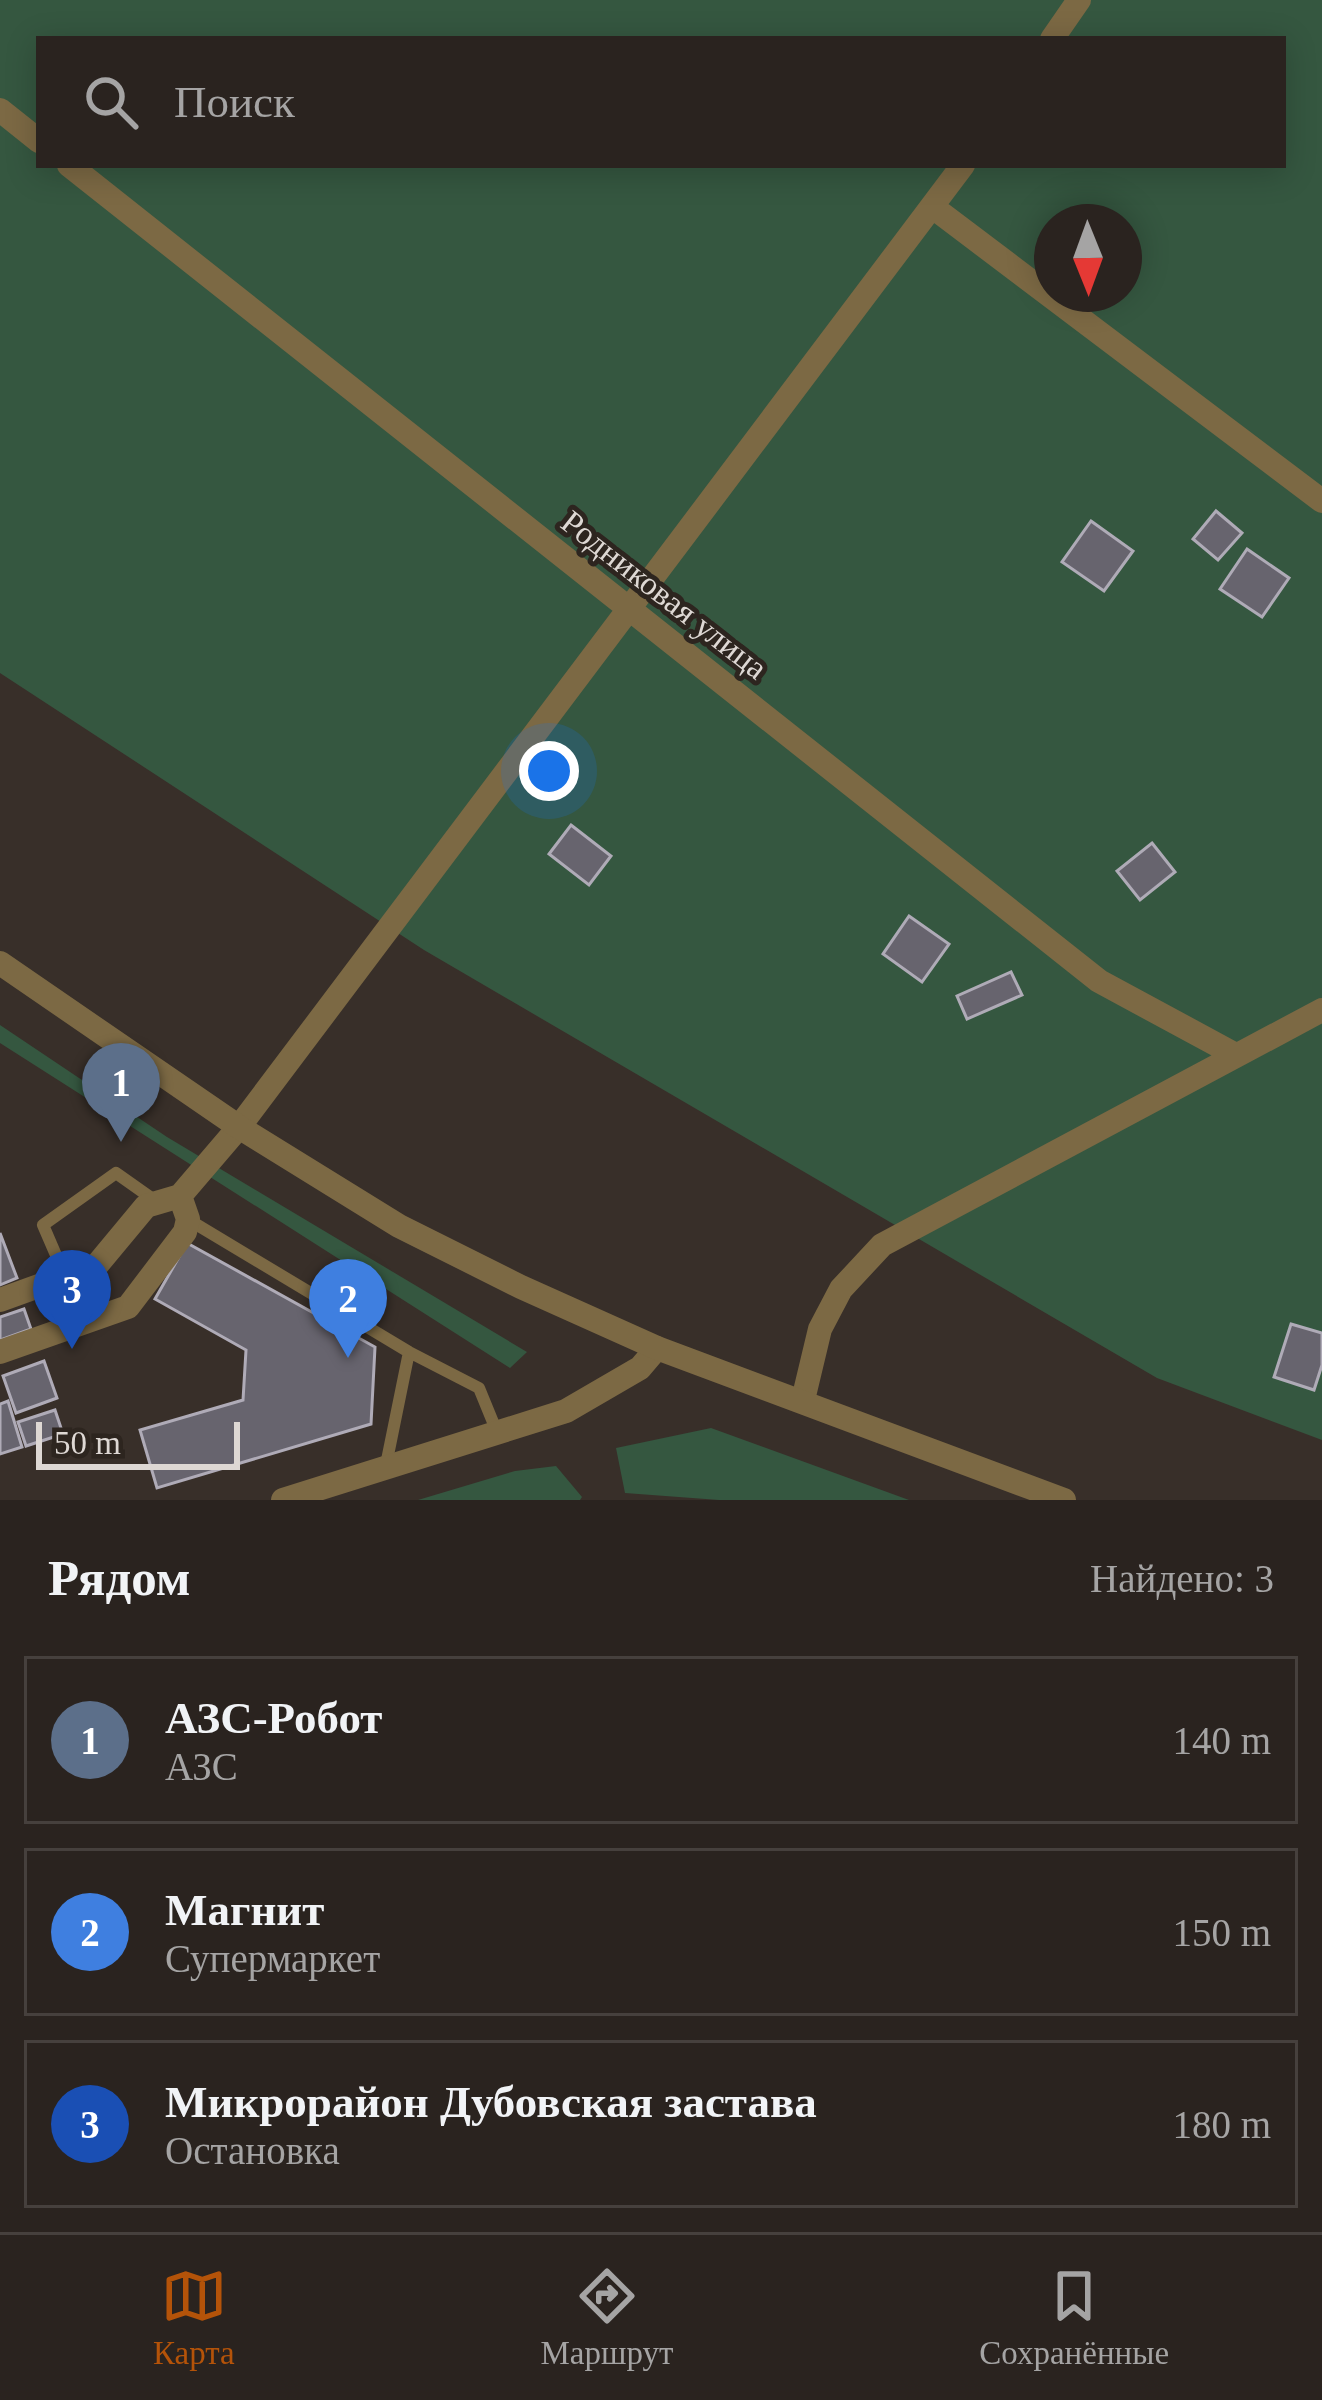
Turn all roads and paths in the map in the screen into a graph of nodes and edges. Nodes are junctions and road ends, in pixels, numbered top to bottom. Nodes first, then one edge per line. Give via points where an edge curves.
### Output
1 (1079, 0) edge
2 (1054, 36) edge
3 (0, 110) edge
4 (36, 139) edge
5 (73, 168) edge
6 (961, 168) edge
7 (934, 208) junction
8 (1322, 501) edge
9 (631, 608) junction
10 (0, 963) edge
11 (1322, 1010) edge
12 (1234, 1054) junction
13 (239, 1127) junction
14 (175, 1206) junction
15 (65, 1276) junction
16 (0, 1300) edge
17 (657, 1348) junction
18 (0, 1352) edge
19 (409, 1352) junction
20 (803, 1400) junction
21 (497, 1432) junction
22 (386, 1466) junction
23 (283, 1500) edge
24 (1064, 1500) edge

1 - 2 street
3 - 4 street
5 - 9 street, Родниковая улица
6 - 7 street
7 - 8 street
7 - 9 street
9 - 12 street, Родниковая улица via 1099,981
9 - 13 street
10 - 13 street
11 - 12 street
12 - 20 street via 882,1245 841,1289 820,1329
13 - 14 street
13 - 17 street via 398,1226
14 - 15 street via 146,1206 98,1265
14 - 15 lane via 116,1172 43,1225
14 - 18 street via 185,1232 128,1307
14 - 19 lane
15 - 16 street
17 - 20 street
17 - 21 street via 640,1368 566,1411
19 - 21 lane via 479,1388
19 - 22 lane
20 - 24 street
21 - 22 street
22 - 23 street

